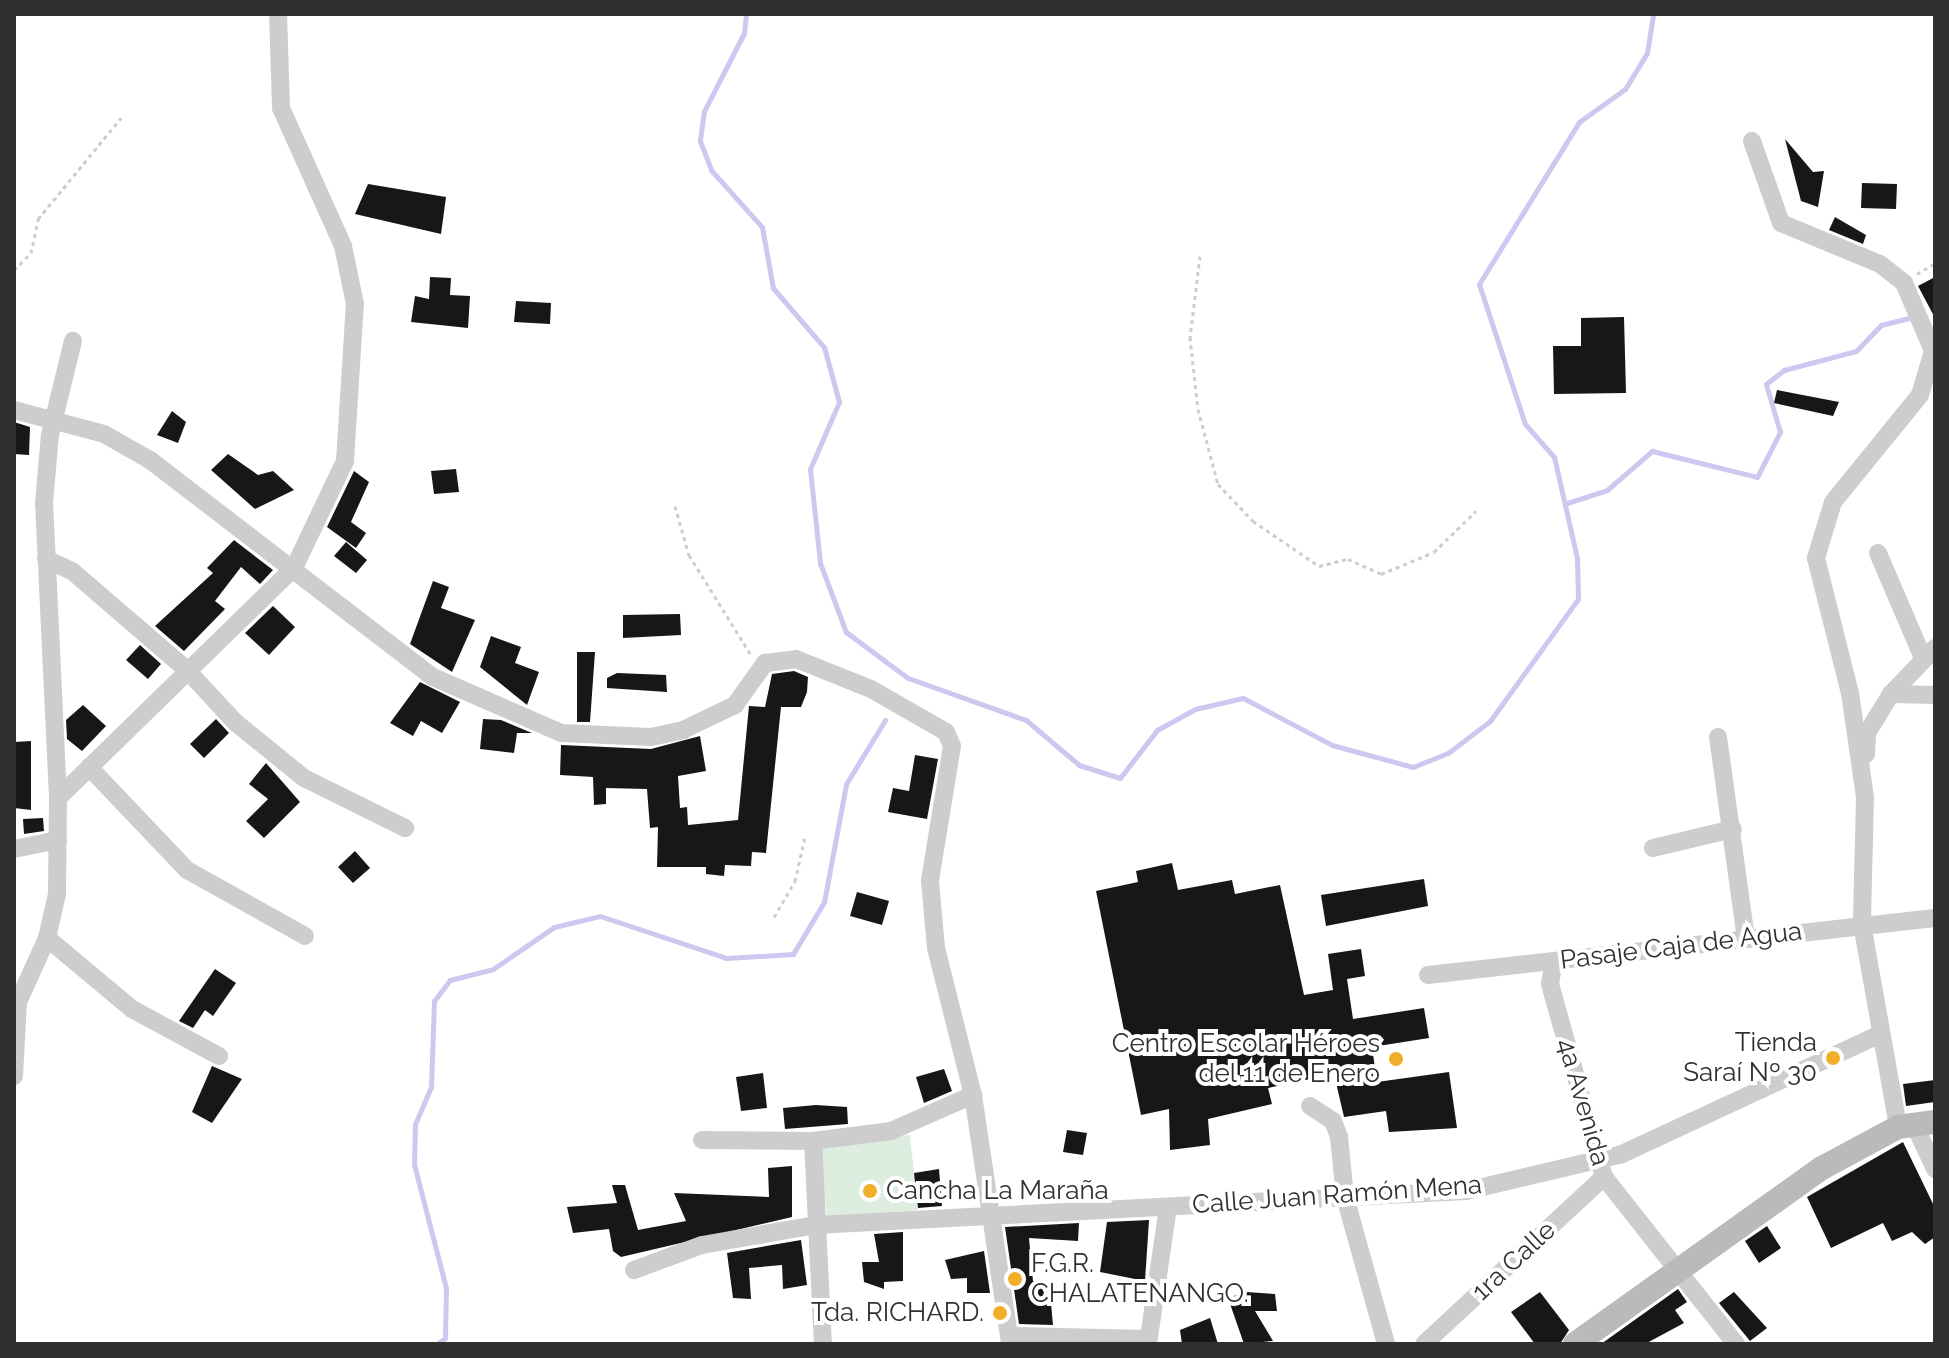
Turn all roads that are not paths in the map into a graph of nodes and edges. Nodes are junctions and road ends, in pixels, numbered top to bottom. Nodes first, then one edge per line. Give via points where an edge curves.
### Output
1 (278, 14) edge
2 (1752, 141) dead end
3 (73, 341) dead end
4 (1933, 377) edge
5 (14, 410) edge
6 (53, 419) junction
7 (1878, 553) dead end
8 (46, 559) junction
9 (294, 568) junction
10 (1929, 653) edge
11 (186, 669) junction
12 (1891, 694) junction
13 (1935, 695) edge
14 (1718, 737) dead end
15 (89, 767) junction
16 (1865, 797) junction
17 (58, 798) junction
18 (405, 828) dead end
19 (1733, 829) junction
20 (58, 840) junction
21 (1653, 848) dead end
22 (14, 849) edge
23 (1935, 918) edge
24 (1862, 924) junction
25 (305, 936) dead end
26 (47, 938) junction
27 (1746, 938) junction
28 (1554, 961) junction
29 (1428, 975) dead end
30 (1878, 1035) junction
31 (219, 1056) dead end
32 (14, 1076) edge
33 (973, 1095) junction
34 (1310, 1106) dead end
35 (1916, 1124) edge
36 (702, 1140) dead end
37 (813, 1141) junction
38 (1601, 1168) junction
39 (1935, 1169) edge
40 (1345, 1197) junction
41 (1168, 1207) junction
42 (991, 1214) junction
43 (815, 1225) junction
44 (634, 1270) dead end
45 (1673, 1270) junction
46 (1010, 1340) edge
47 (1148, 1342) edge
48 (823, 1344) edge
49 (1386, 1344) edge
50 (1424, 1344) edge
51 (1575, 1344) edge
52 (1736, 1344) edge

1 - 9 street via 281,108 343,246 355,304 345,461
2 - 4 street via 1781,223 1880,264 1904,283 1923,314
3 - 6 street
4 - 16 street via 1833,502 1818,535
5 - 6 street
6 - 8 street
6 - 9 street via 104,434 150,460
7 - 10 street
8 - 11 street via 72,571
8 - 17 street
9 - 11 street
9 - 33 street via 433,677 561,733 651,737 683,730 735,705 760,668 796,659 920,714 950,739 930,881 936,948
10 - 12 street
11 - 15 street
11 - 18 street via 235,722 304,778
12 - 13 street
12 - 16 street via 1867,733
14 - 19 street
15 - 17 street
15 - 25 street via 187,870
16 - 24 street
17 - 20 street
19 - 21 street
19 - 27 street
20 - 22 street
20 - 26 street
23 - 24 street, Pasaje Caja de Agua
24 - 27 street, Pasaje Caja de Agua
24 - 30 street
26 - 31 street via 132,1009
26 - 32 street via 18,1002
27 - 28 street, Pasaje Caja de Agua
28 - 29 street, Pasaje Caja de Agua
28 - 38 street, 4a Avenida via 1550,984
30 - 35 street
30 - 38 street, Calle Juan Ramón Mena
33 - 37 street via 891,1131
33 - 42 street
34 - 40 street via 1333,1121
35 - 39 street
35 - 45 main road via 1822,1168
36 - 37 street
37 - 43 street
38 - 40 street, Calle Juan Ramón Mena via 1466,1191
38 - 45 street, 4a Avenida
38 - 50 street, 1ra Calle
40 - 41 street, Calle Juan Ramón Mena
40 - 49 street
41 - 42 street, Calle Juan Ramón Mena
41 - 47 street
42 - 43 street, Calle Juan Ramón Mena
42 - 46 street
43 - 44 street, Calle Juan Ramón Mena via 702,1245
43 - 48 street
45 - 51 main road
45 - 52 street, 4a Avenida
46 - 47 street

